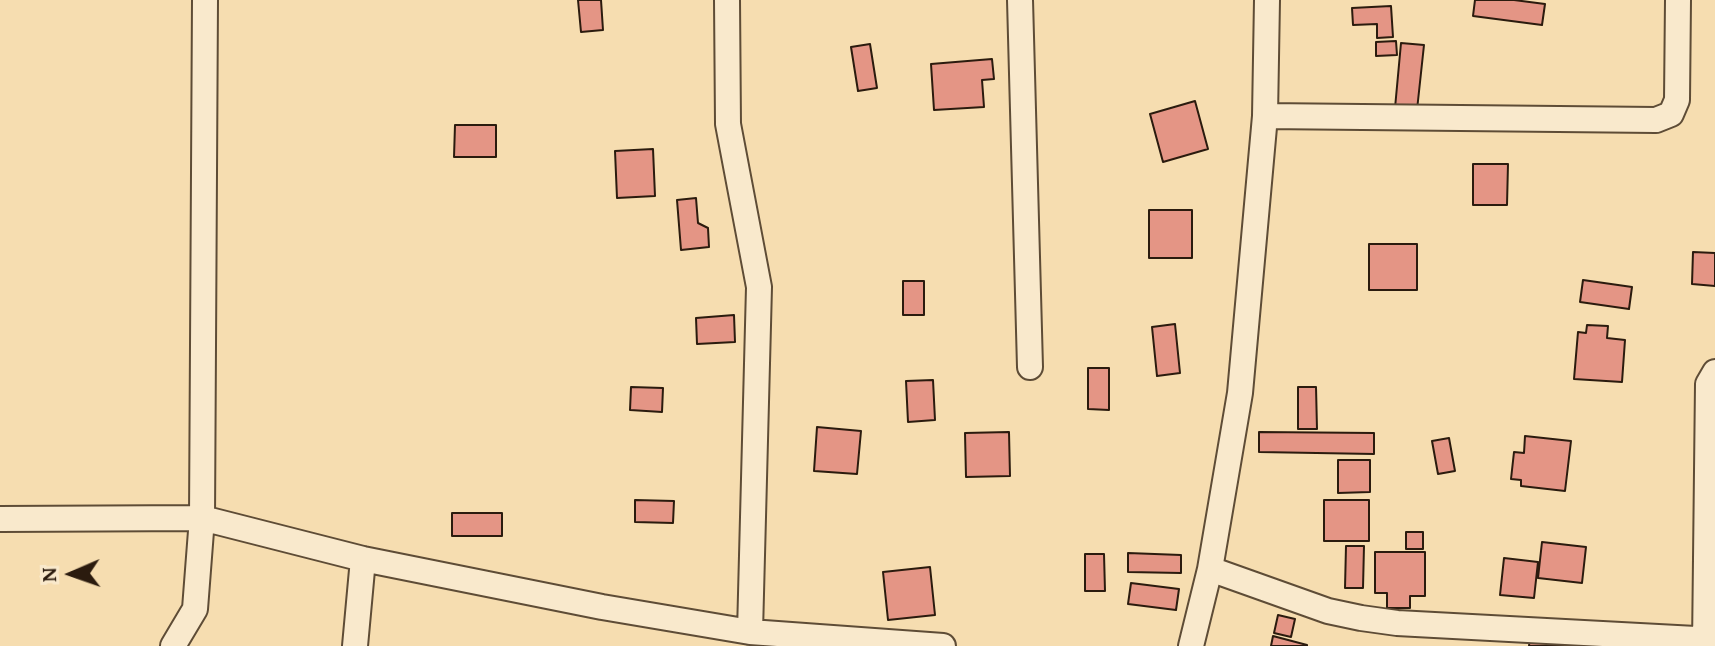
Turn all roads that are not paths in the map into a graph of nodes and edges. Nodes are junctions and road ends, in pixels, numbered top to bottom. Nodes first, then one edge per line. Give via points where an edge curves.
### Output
1 (205, 0) edge
2 (727, 0) edge
3 (1020, 0) edge
4 (1267, 0) edge
5 (1678, 0) edge
6 (1265, 116) junction
7 (1030, 367) dead end
8 (1715, 372) edge
9 (202, 518) junction
10 (0, 519) edge
11 (363, 559) junction
12 (1210, 569) junction
13 (750, 632) junction
14 (1709, 642) edge
15 (173, 646) edge
16 (355, 646) edge
17 (943, 646) edge
18 (1191, 646) edge

1 - 9 street
2 - 13 street via 728,124 759,287
3 - 7 street
4 - 6 street
5 - 6 street via 1677,100 1671,114 1656,120
6 - 12 street via 1240,393
8 - 14 street via 1708,384
9 - 10 street
9 - 11 street
9 - 15 street via 195,609
11 - 13 street
11 - 16 street
12 - 14 street via 1328,611 1373,620
12 - 18 street
13 - 17 street

